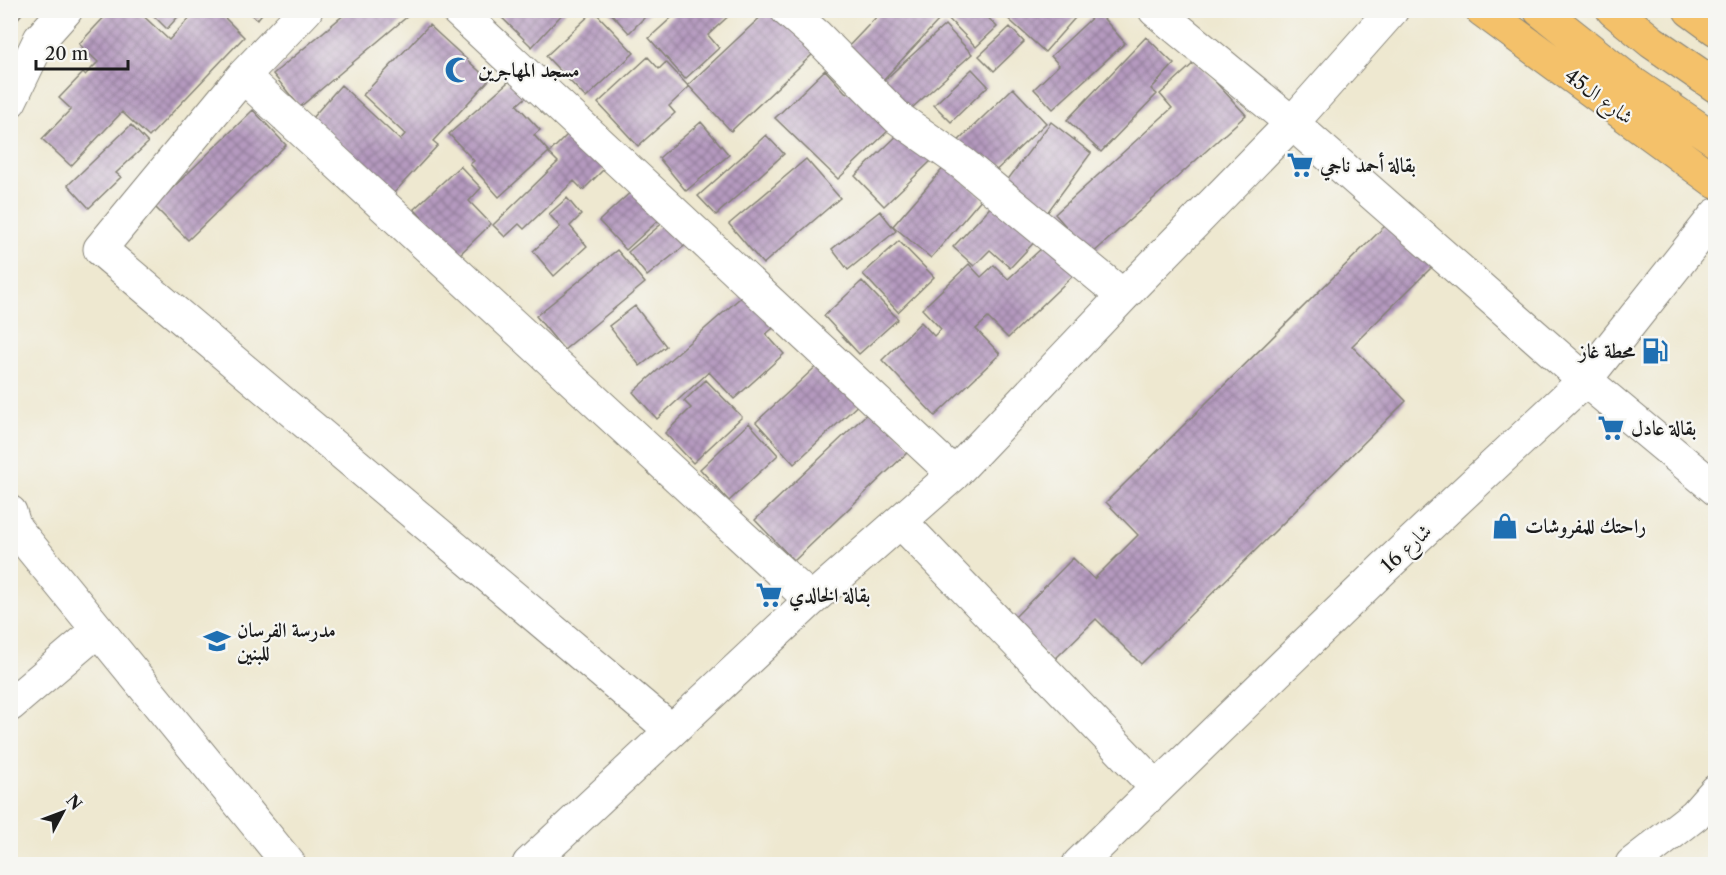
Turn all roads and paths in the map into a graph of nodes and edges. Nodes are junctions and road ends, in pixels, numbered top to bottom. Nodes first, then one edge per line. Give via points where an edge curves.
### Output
1 (66, 10) edge
2 (306, 10) edge
3 (457, 10) edge
4 (787, 10) edge
5 (1155, 10) edge
6 (1392, 10) edge
7 (1482, 10) edge
8 (1540, 10) edge
9 (1613, 10) edge
10 (1690, 10) edge
11 (1716, 29) edge
12 (243, 76) junction
13 (1716, 86) edge
14 (10, 101) edge
15 (1292, 123) junction
16 (1716, 140) edge
17 (1716, 182) edge
18 (1716, 215) edge
19 (1123, 296) junction
20 (1585, 380) junction
21 (954, 474) junction
22 (1716, 489) edge
23 (10, 512) edge
24 (901, 522) junction
25 (811, 600) junction
26 (97, 631) junction
27 (10, 705) edge
28 (671, 730) junction
29 (1156, 787) junction
30 (1716, 791) edge
31 (289, 864) edge
32 (529, 864) edge
33 (1078, 864) edge
34 (1632, 864) edge

1 - 14 street via 40,39
2 - 12 street
3 - 21 street
4 - 19 street via 898,118 962,163
5 - 15 street
6 - 15 street
7 - 17 main road, شارع ال45
8 - 16 main road, شارع ال45 via 1632,83
9 - 13 main road
10 - 11 main road
12 - 25 street
12 - 28 street via 100,249
15 - 19 street
15 - 20 street
18 - 20 street, شارع 16
19 - 21 street
20 - 22 street
20 - 29 street, شارع 16
21 - 24 street
23 - 26 street via 15,528
24 - 25 street
24 - 29 street
25 - 28 street
26 - 27 street
26 - 31 street
28 - 32 street
29 - 33 street, شارع 16
30 - 34 street via 1695,815

